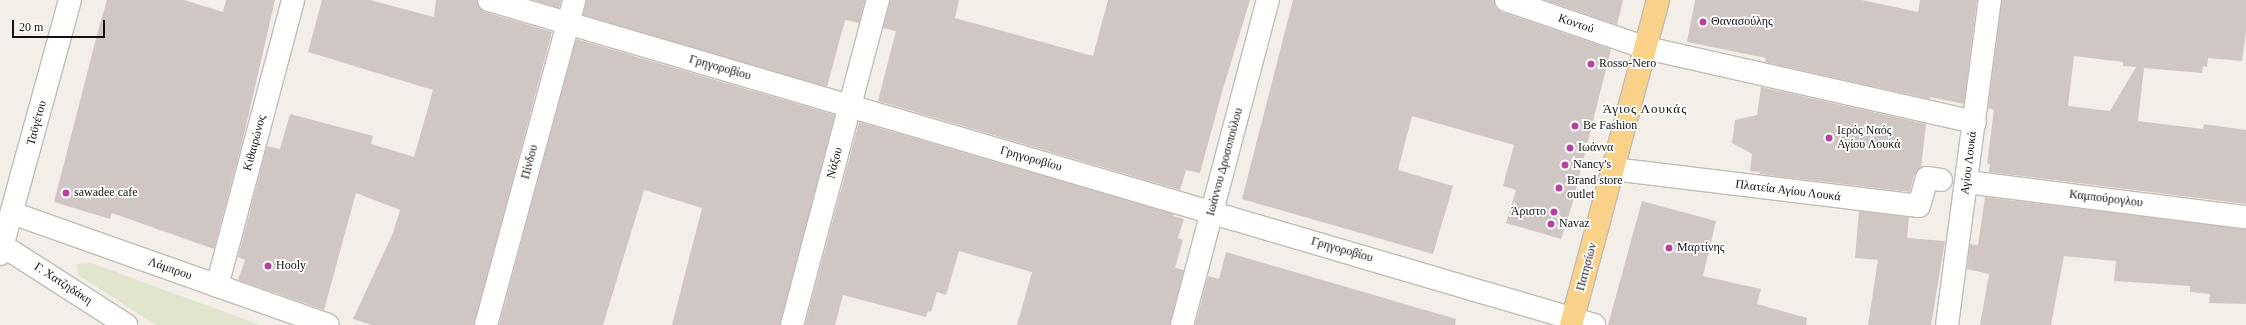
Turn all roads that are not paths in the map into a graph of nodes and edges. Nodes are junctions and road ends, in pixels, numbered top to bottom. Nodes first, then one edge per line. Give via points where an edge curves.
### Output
1 (70, 0) edge
2 (293, 0) edge
3 (489, 0) edge
4 (574, 0) edge
5 (878, 0) edge
6 (1268, 0) edge
7 (1506, 0) edge
8 (1658, 0) edge
9 (1990, 0) edge
10 (568, 23) junction
11 (1646, 48) junction
12 (850, 106) junction
13 (1975, 122) junction
14 (1613, 170) junction
15 (1941, 180) dead end
16 (1967, 182) junction
17 (1212, 212) junction
18 (12, 213) junction
19 (2246, 217) edge
20 (1, 248) edge
21 (217, 286) junction
22 (1572, 322) edge
23 (126, 325) edge
24 (328, 325) edge
25 (486, 325) edge
26 (792, 325) edge
27 (1182, 325) edge
28 (1594, 325) edge
29 (1948, 325) edge

1 - 18 street, Ταϋγέτου
2 - 21 street, Κιθαιρώνος
3 - 10 street, Γρηγοροβίου
4 - 10 street, Πίνδου
5 - 12 street, Νάξου
6 - 17 street, Ιωάννου Δροσοπούλου
7 - 11 street, Κοντού
8 - 11 main road, Πατησίων
9 - 13 street, Αγίου Λουκά
10 - 12 street, Γρηγοροβίου
10 - 25 street, Πίνδου
11 - 13 street
11 - 14 main road, Πατησίων
12 - 17 street, Γρηγοροβίου
12 - 26 street, Νάξου
13 - 16 street, Αγίου Λουκά
14 - 15 street, Πλατεία Αγίου Λουκά via 1919,206 1927,178
14 - 22 main road, Πατησίων
16 - 19 street, Καμπούρογλου
16 - 29 street, Αγίου Λουκά
17 - 22 street, Γρηγοροβίου
17 - 27 street, Ιωάννου Δροσοπούλου
18 - 20 street, Ταϋγέτου
18 - 21 street, Λάμπρου
20 - 23 street, Γ. Χατζηδάκη
21 - 24 street, Λάμπρου
22 - 28 street, Γρηγοροβίου

